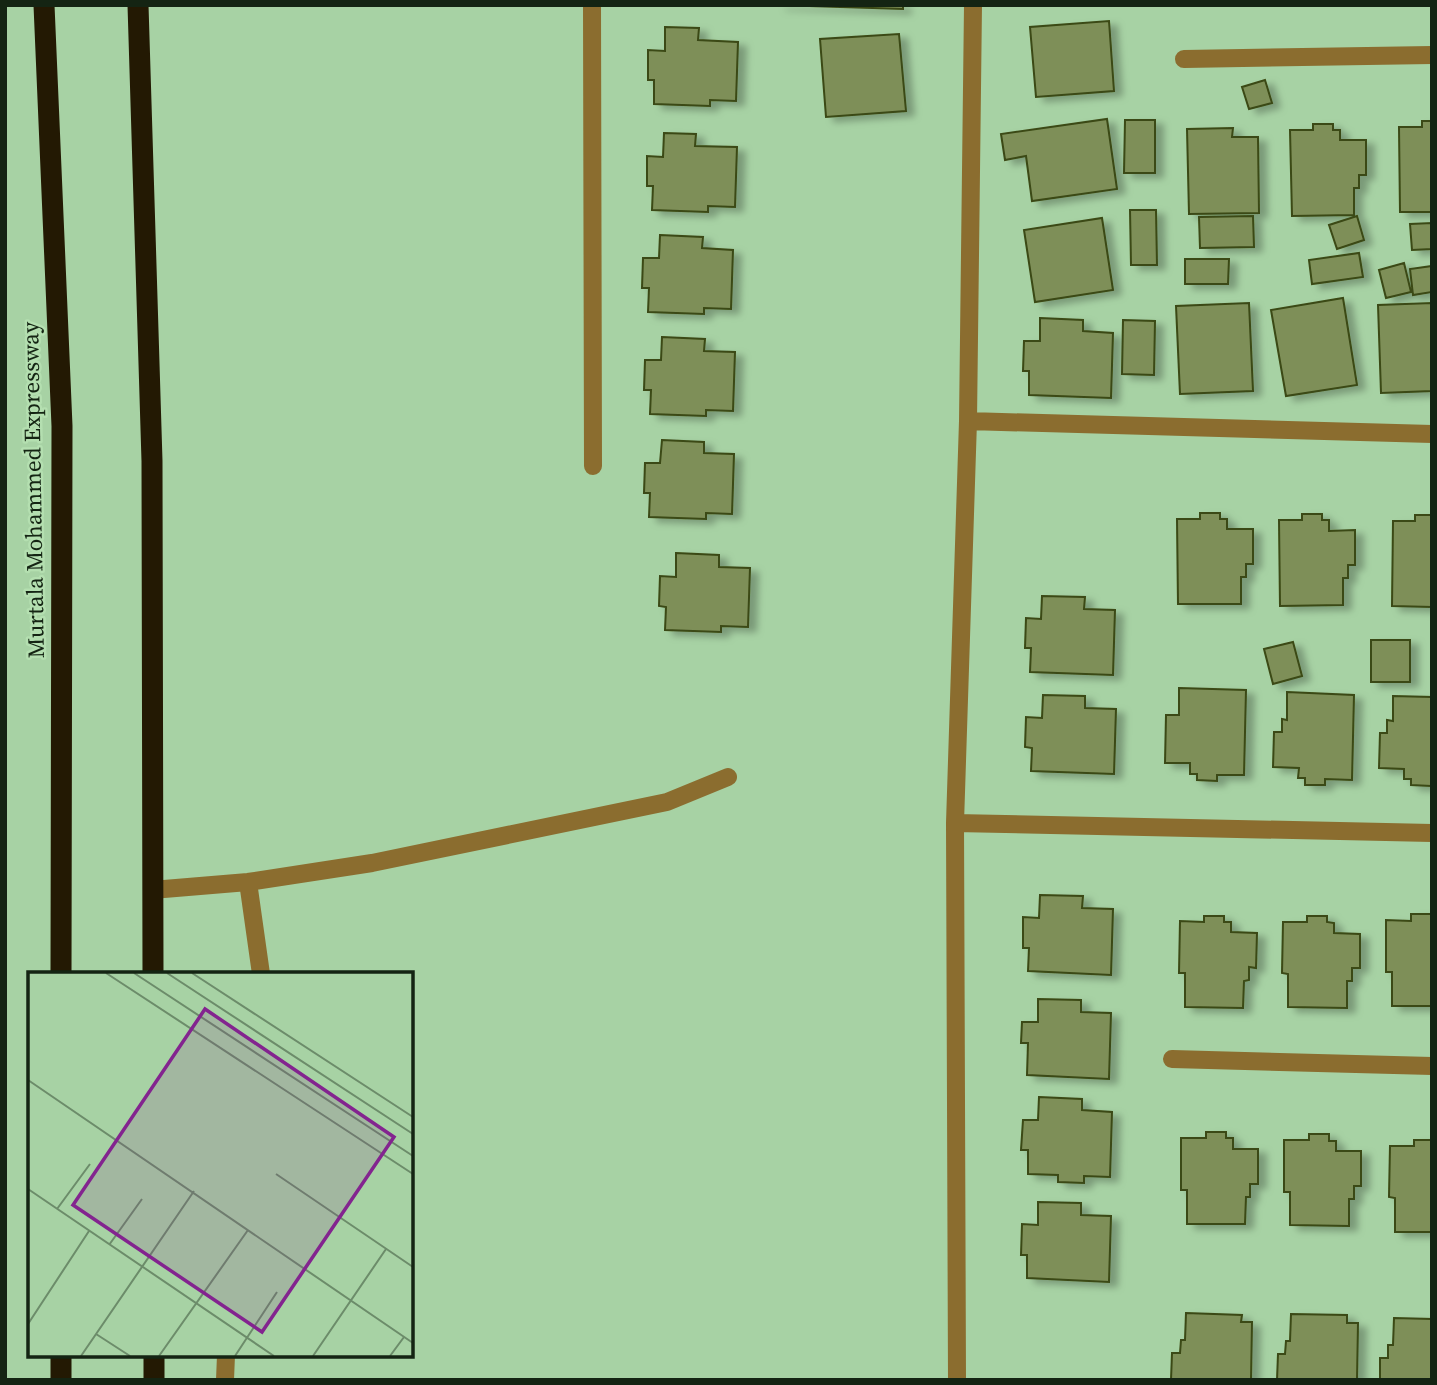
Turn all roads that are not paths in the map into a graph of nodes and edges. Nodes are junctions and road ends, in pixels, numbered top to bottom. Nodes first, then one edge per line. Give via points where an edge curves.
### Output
1 (44, 5) edge
2 (138, 5) edge
3 (592, 5) edge
4 (973, 5) edge
5 (1432, 55) edge
6 (1184, 59) dead end
7 (968, 421) junction
8 (1432, 434) edge
9 (593, 466) dead end
10 (728, 778) dead end
11 (955, 823) junction
12 (1432, 833) edge
13 (248, 882) junction
14 (152, 890) junction
15 (61, 972) edge
16 (153, 972) edge
17 (261, 972) edge
18 (1172, 1059) dead end
19 (1432, 1066) edge
20 (61, 1357) edge
21 (154, 1357) edge
22 (226, 1357) edge
23 (61, 1380) edge
24 (154, 1380) edge
25 (225, 1380) edge
26 (957, 1380) edge

1 - 15 highway, Murtala Mohammed Expressway via 62,426
2 - 14 highway via 152,461
3 - 9 street
4 - 7 street
5 - 6 street
7 - 8 street
7 - 11 street
10 - 13 street via 667,802 372,863
11 - 12 street
11 - 26 street
13 - 14 street
13 - 17 street
14 - 16 highway
18 - 19 street
20 - 23 highway
21 - 24 highway
22 - 25 street

